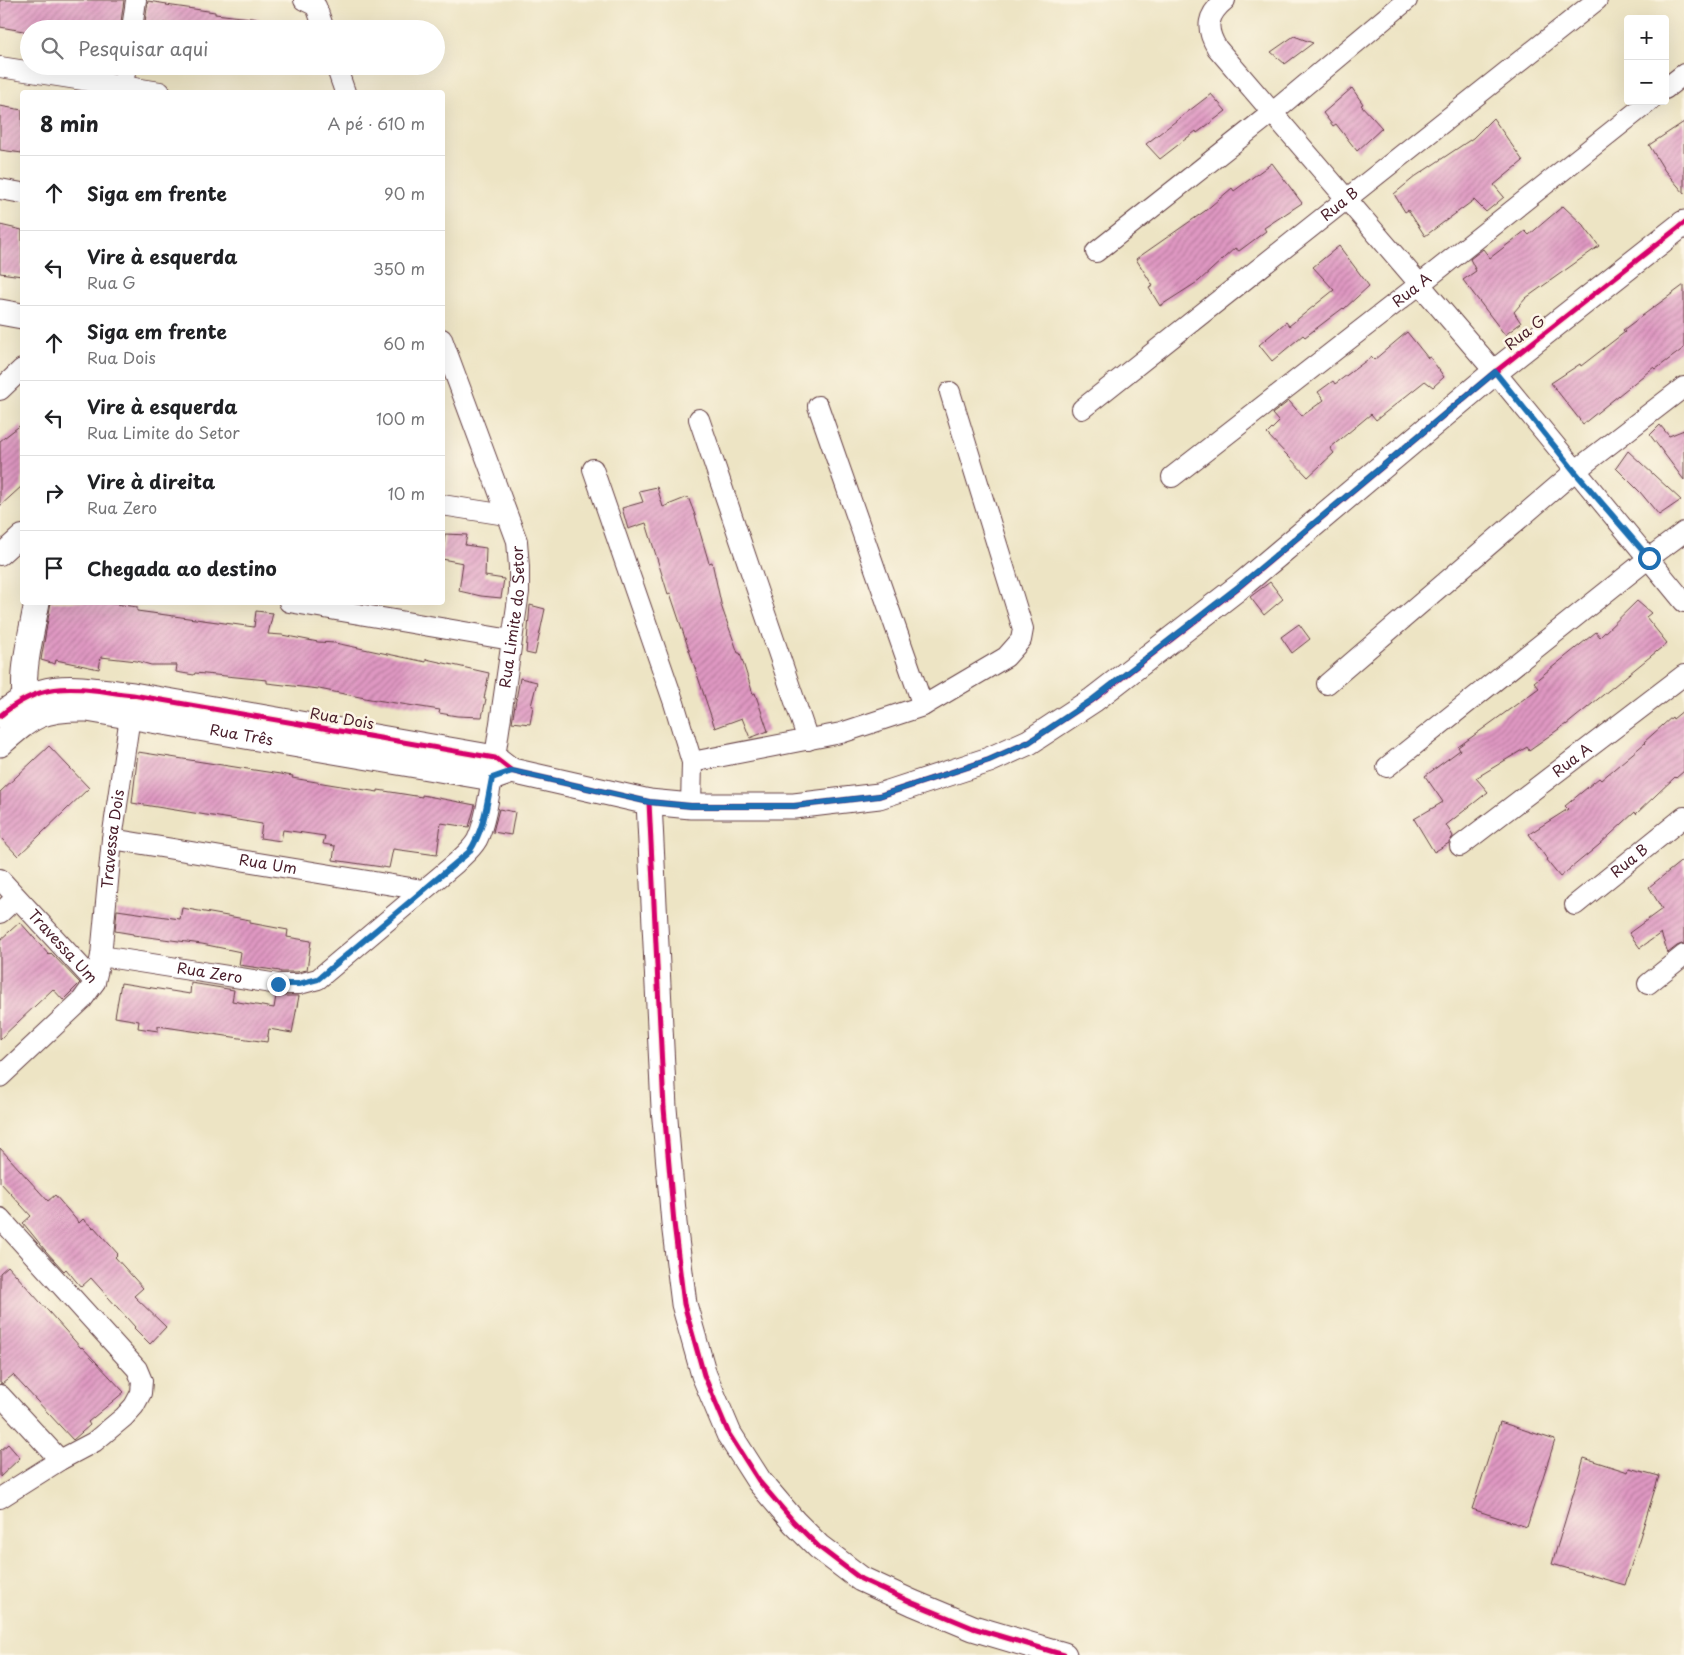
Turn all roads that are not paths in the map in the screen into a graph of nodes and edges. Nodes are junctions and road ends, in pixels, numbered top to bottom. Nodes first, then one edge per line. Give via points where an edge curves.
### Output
1 (136, 0) edge
2 (1225, 0) edge
3 (1407, 0) edge
4 (1597, 0) edge
5 (310, 3) edge
6 (133, 20) edge
7 (319, 20) edge
8 (0, 67) edge
9 (20, 71) edge
10 (1684, 74) edge
11 (42, 75) edge
12 (124, 75) edge
13 (339, 75) edge
14 (1669, 86) edge
15 (122, 90) edge
16 (344, 90) edge
17 (1645, 105) edge
18 (1273, 112) junction
19 (0, 189) edge
20 (20, 193) edge
21 (1348, 199) junction
22 (1684, 222) edge
23 (1096, 252) dead end
24 (1420, 284) junction
25 (0, 312) edge
26 (20, 316) edge
27 (445, 355) edge
28 (20, 371) edge
29 (1495, 372) junction
30 (451, 388) edge
31 (1684, 388) edge
32 (0, 390) edge
33 (950, 392) dead end
34 (818, 406) dead end
35 (1082, 410) dead end
36 (699, 419) dead end
37 (593, 469) dead end
38 (1575, 472) junction
39 (1172, 477) dead end
40 (445, 505) edge
41 (506, 515) junction
42 (1684, 532) edge
43 (20, 537) edge
44 (0, 555) edge
45 (1649, 558) junction
46 (1684, 602) edge
47 (36, 605) edge
48 (307, 605) edge
49 (511, 640) junction
50 (1684, 675) edge
51 (1327, 684) dead end
52 (132, 706) junction
53 (923, 706) junction
54 (30, 707) junction
55 (0, 716) edge
56 (808, 740) junction
57 (0, 744) edge
58 (692, 762) junction
59 (1387, 767) dead end
60 (500, 769) junction
61 (649, 802) junction
62 (691, 806) junction
63 (1684, 817) edge
64 (112, 839) junction
65 (1460, 846) dead end
66 (0, 880) edge
67 (423, 890) junction
68 (16, 898) junction
69 (1575, 905) dead end
70 (0, 912) edge
71 (1684, 955) edge
72 (101, 956) junction
73 (318, 979) joint
74 (94, 982) junction
75 (1648, 984) dead end
76 (0, 1077) edge
77 (0, 1218) edge
78 (0, 1395) edge
79 (60, 1460) junction
80 (0, 1498) edge
81 (1064, 1655) edge

1 - 6 street
2 - 18 street via 1211,17 1208,27 1210,38
3 - 18 street
4 - 21 street, Rua B
5 - 7 street
8 - 9 street
10 - 14 street
11 - 15 street
12 - 15 street
13 - 16 street
17 - 24 street, Rua A
18 - 21 street
18 - 23 street
19 - 20 street
21 - 24 street
21 - 35 street, Rua B
22 - 29 street, Rua G
24 - 29 street
24 - 39 street, Rua A
25 - 26 street
27 - 30 street, Rua Limite do Setor
28 - 32 street
29 - 38 street
29 - 62 street, Rua G via 1238,587 1092,700 1029,742 989,760 879,796 794,806
30 - 41 street, Rua Limite do Setor
31 - 38 street
33 - 53 street via 1022,629 1020,640 1006,657
34 - 53 street
36 - 56 street
37 - 58 street
38 - 45 street
38 - 51 street
40 - 41 street
41 - 49 street, Rua Limite do Setor via 517,541 519,567 519,592
42 - 45 street
43 - 44 street
45 - 46 street
45 - 59 street
47 - 54 street via 28,650
48 - 49 street
49 - 60 street, Rua Limite do Setor
50 - 65 street, Rua A
52 - 54 street, Rua Dois via 63,688 48,690
52 - 60 street, Rua Dois
52 - 64 street, Travessa Dois
53 - 56 street via 841,733
54 - 55 street
54 - 57 street
56 - 58 street
58 - 62 street
60 - 61 street, Rua Dois
60 - 67 street, Rua Limite do Setor via 477,840 469,852
61 - 62 street, Rua G
61 - 81 street via 664,1108 684,1304 704,1375 729,1434 759,1481 794,1522 819,1547 861,1579 974,1628
63 - 69 street, Rua B
64 - 67 street, Rua Um
64 - 72 street, Travessa Dois
66 - 68 street, Travessa Um
67 - 73 street, Rua Limite do Setor
68 - 70 street
68 - 74 street, Travessa Um
71 - 75 street
72 - 73 street, Rua Zero via 278,984 299,984
72 - 74 street, Travessa Dois
74 - 76 street, Travessa Um via 82,1000
77 - 79 street via 137,1369 142,1381 141,1393 124,1417 94,1442
78 - 79 street
79 - 80 street

